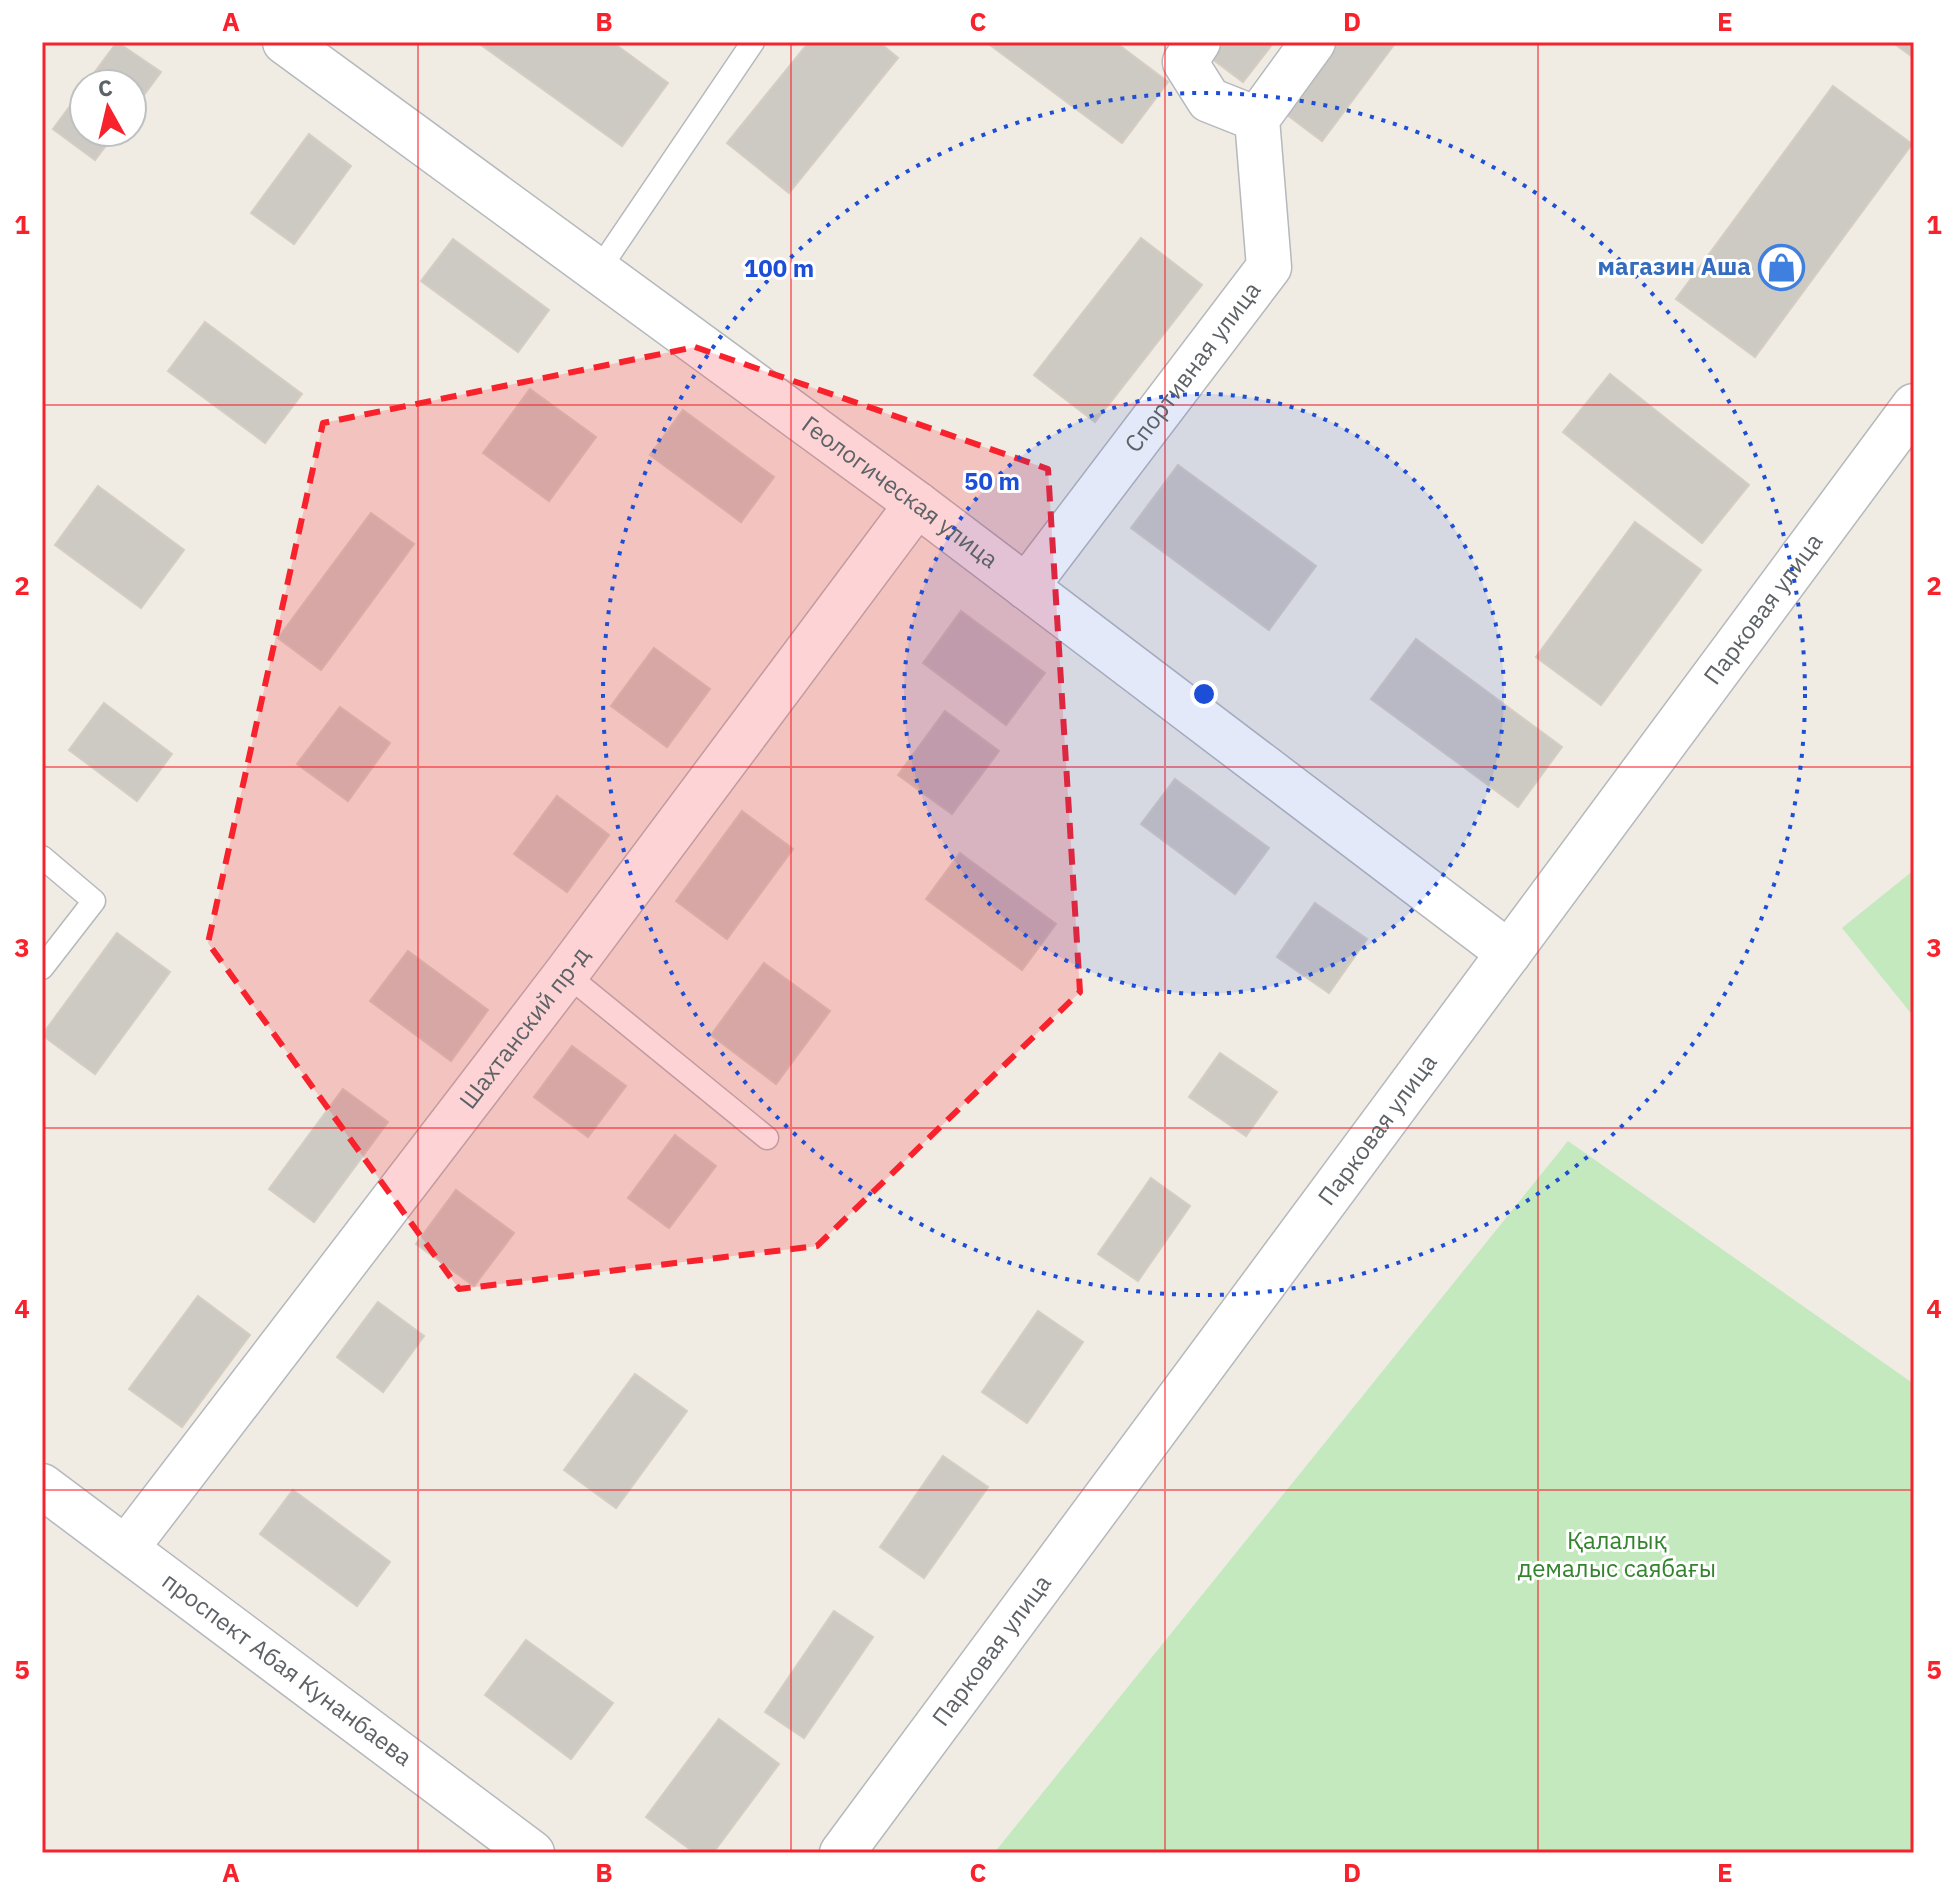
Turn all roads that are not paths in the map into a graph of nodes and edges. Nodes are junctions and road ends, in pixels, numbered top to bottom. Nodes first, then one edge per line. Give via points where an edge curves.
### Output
1 (285, 42) edge
2 (753, 42) edge
3 (1198, 42) edge
4 (1313, 42) edge
5 (1257, 119) junction
6 (598, 271) junction
7 (1914, 406) edge
8 (917, 504) junction
9 (1026, 587) junction
10 (42, 857) edge
11 (1509, 953) junction
12 (42, 968) edge
13 (566, 974) junction
14 (767, 1138) dead end
15 (42, 1486) edge
16 (127, 1547) junction
17 (532, 1853) edge
18 (842, 1853) edge

1 - 6 street, Геологическая улица
2 - 6 lane
3 - 5 street via 1185,62 1209,100
4 - 5 street
5 - 9 street, Спортивная улица via 1269,267
6 - 8 street, Геологическая улица
7 - 11 street, Парковая улица
8 - 9 street, Геологическая улица
8 - 13 street, Шахтанский пр-д
9 - 11 street, Геологическая улица
10 - 12 lane via 94,901
11 - 18 street, Парковая улица
13 - 14 lane
13 - 16 street, Шахтанский пр-д
15 - 16 street, проспект Абая Кунанбаева
16 - 17 street, проспект Абая Кунанбаева

